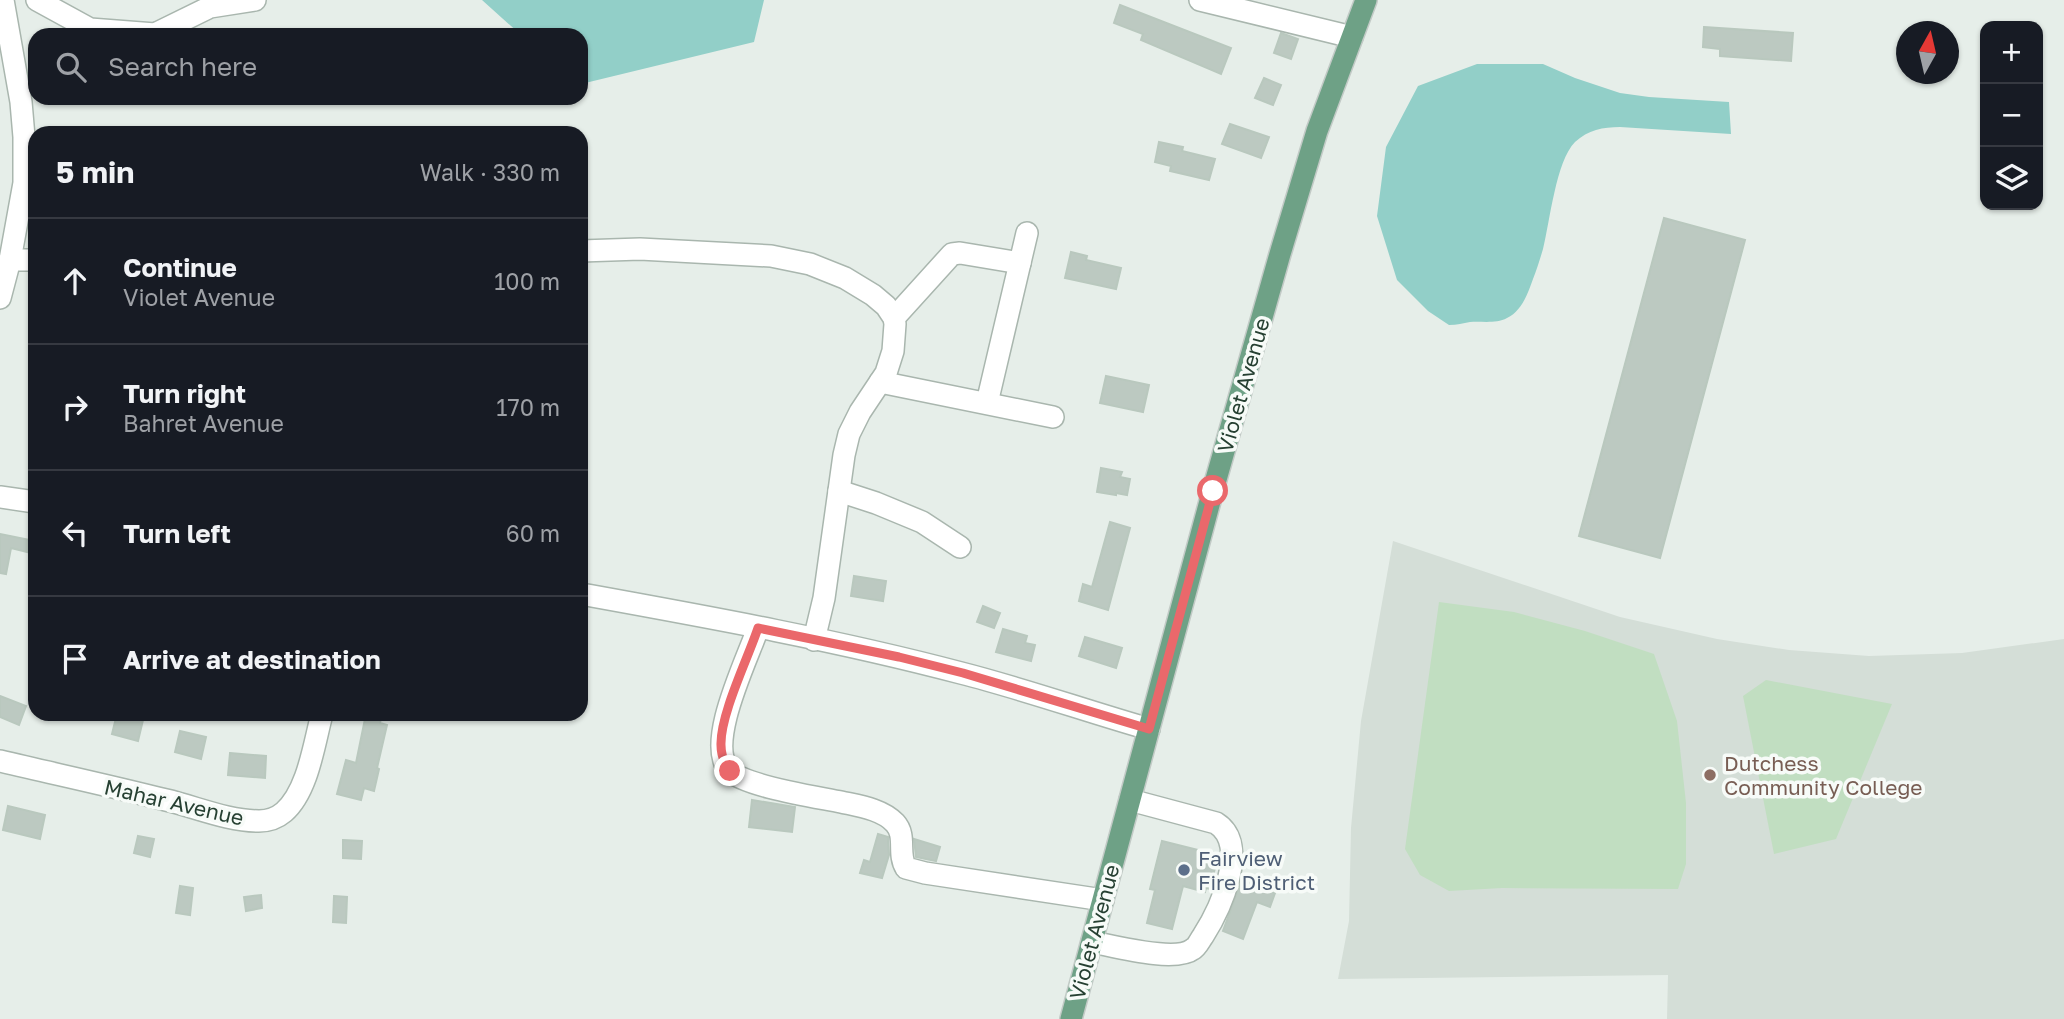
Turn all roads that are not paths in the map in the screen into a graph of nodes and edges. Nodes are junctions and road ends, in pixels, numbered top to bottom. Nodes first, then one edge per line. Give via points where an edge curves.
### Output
1 (3, 0) edge
2 (37, 0) edge
3 (255, 0) edge
4 (1200, 0) edge
5 (1366, 0) edge
6 (88, 28) edge
7 (167, 28) edge
8 (1352, 37) junction
9 (1027, 233) dead end
10 (588, 251) edge
11 (10, 260) junction
12 (28, 260) edge
13 (1020, 262) junction
14 (0, 298) edge
15 (894, 318) junction
16 (880, 382) junction
17 (986, 403) junction
18 (1053, 417) dead end
19 (839, 491) junction
20 (0, 497) edge
21 (28, 501) edge
22 (960, 547) dead end
23 (588, 595) edge
24 (758, 628) junction
25 (814, 640) junction
26 (320, 721) edge
27 (1149, 729) junction
28 (0, 761) edge
29 (1130, 800) junction
30 (1103, 900) junction
31 (1092, 942) junction
32 (1071, 1019) edge

1 - 11 street via 24,137 24,183
2 - 6 street
3 - 7 street via 210,7
4 - 8 street
5 - 8 main road, Violet Avenue
8 - 27 main road, Violet Avenue via 1317,131 1280,254
9 - 13 street
10 - 15 street via 771,256 810,264 873,295
11 - 12 street
11 - 14 street
13 - 15 street via 952,254
13 - 17 street
15 - 16 street via 893,351
16 - 17 street
16 - 19 street via 849,434
17 - 18 street
19 - 22 street via 922,522
19 - 25 street
20 - 21 street
23 - 24 street
24 - 25 street
24 - 30 street via 723,726 721,744 730,771 753,783 883,814 897,824 906,868
25 - 27 street via 963,673
26 - 28 street, Mahar Avenue via 297,797 285,812 261,821
27 - 29 main road, Violet Avenue
29 - 30 main road, Violet Avenue
29 - 31 street via 1216,823 1223,828 1233,854 1231,869 1216,916 1194,949 1179,955 1156,954
30 - 31 main road, Violet Avenue
31 - 32 main road, Violet Avenue

